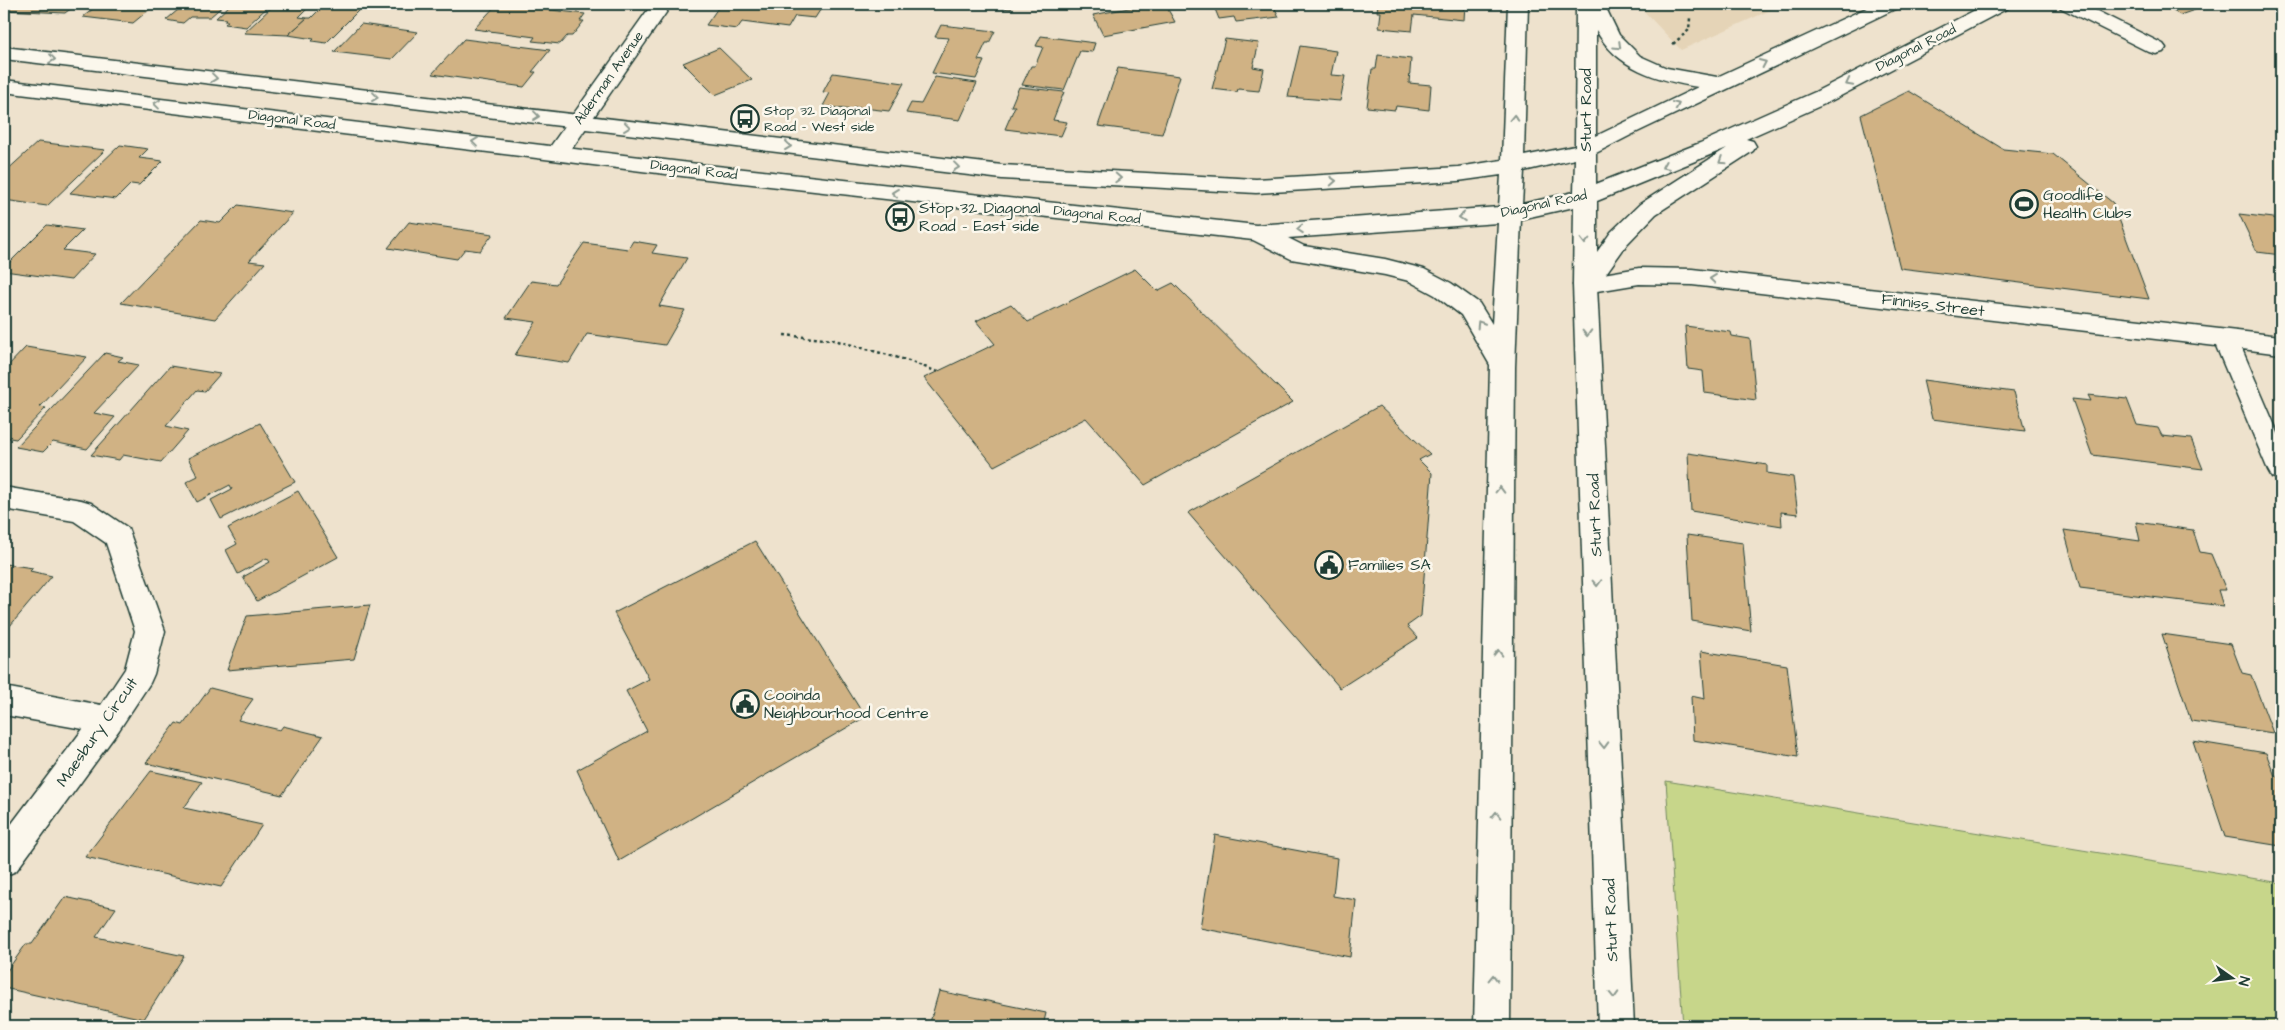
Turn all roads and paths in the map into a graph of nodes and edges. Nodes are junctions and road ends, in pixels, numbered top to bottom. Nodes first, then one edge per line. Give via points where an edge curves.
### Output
1 (662, 4) edge
2 (1518, 4) edge
3 (1586, 4) edge
4 (1594, 4) edge
5 (1890, 4) edge
6 (2001, 4) edge
7 (2068, 4) edge
8 (1690, 18) dead end
9 (1668, 48) dead end
10 (2156, 48) dead end
11 (4, 53) edge
12 (1719, 84) junction
13 (4, 86) edge
14 (1822, 97) junction
15 (578, 121) junction
16 (1586, 150) junction
17 (558, 152) junction
18 (1513, 166) junction
19 (1585, 197) junction
20 (1511, 214) junction
21 (1256, 233) junction
22 (1585, 285) junction
23 (784, 335) dead end
24 (2225, 339) junction
25 (2281, 345) edge
26 (1502, 367) junction
27 (938, 372) dead end
28 (2281, 470) edge
29 (4, 498) edge
30 (4, 701) edge
31 (108, 720) junction
32 (4, 860) edge
33 (1492, 1026) edge
34 (1616, 1026) edge

1 - 15 main road, Alderman Avenue
18 -> 2 main road
3 - 16 main road, Sturt Road
4 -> 12 main road via 1611,39 1637,64 1671,76
12 -> 5 main road, Diagonal Road
6 -> 14 main road, Diagonal Road
7 - 10 main road
8 - 9 path via 1689,30
11 -> 15 main road, Diagonal Road
16 -> 12 main road, Diagonal Road
17 -> 13 main road, Diagonal Road
14 -> 19 main road, Diagonal Road via 1708,148
14 -> 22 main road via 1648,209 1619,238
15 - 17 main road, Alderman Avenue
15 -> 18 main road, Diagonal Road via 1002,172 1256,186 1458,174
16 - 18 main road, Diagonal Road
16 - 19 main road, Sturt Road
21 -> 17 main road, Diagonal Road via 708,172
18 - 20 main road
19 - 20 main road, Diagonal Road
19 -> 22 main road, Sturt Road
20 -> 21 main road, Diagonal Road
20 - 26 main road
26 -> 21 main road via 1470,308 1443,289 1408,273 1299,253
24 -> 22 main road, Finniss Street via 1692,277 1639,276
22 -> 34 main road, Sturt Road
23 - 27 path via 834,340
24 - 25 main road, Finniss Street
24 - 28 main road
33 -> 26 main road
29 - 31 main road, Maesbury Circuit via 81,511 118,536 150,631 139,674
30 - 31 main road
31 - 32 main road, Maesbury Circuit

